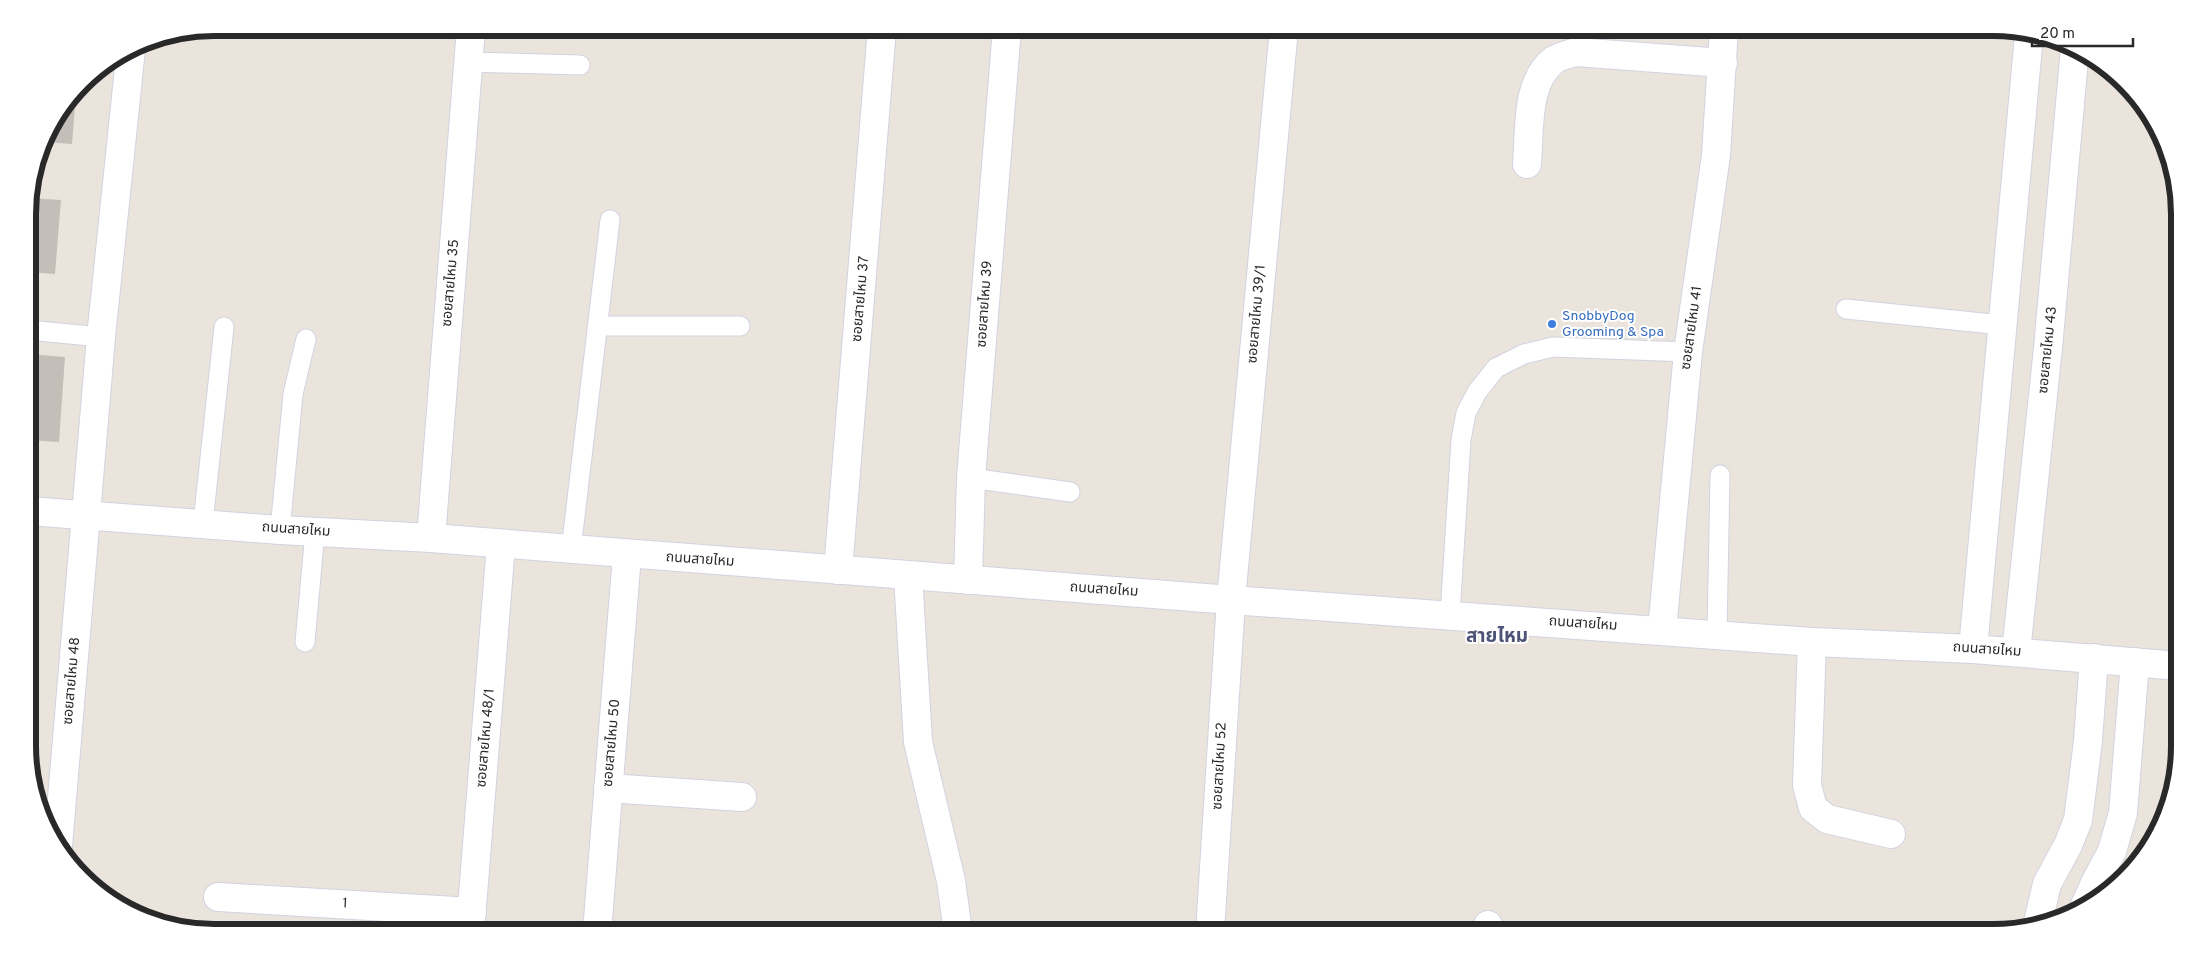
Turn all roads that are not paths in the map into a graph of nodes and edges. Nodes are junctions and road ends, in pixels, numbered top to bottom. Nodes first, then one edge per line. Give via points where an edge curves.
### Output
1 (470, 36) edge
2 (881, 36) edge
3 (1006, 36) edge
4 (1283, 36) edge
5 (1724, 36) edge
6 (2028, 40) edge
7 (2074, 56) edge
8 (130, 57) edge
9 (468, 62) junction
10 (1724, 63) junction
11 (580, 65) dead end
12 (1527, 164) dead end
13 (610, 220) dead end
14 (1846, 309) dead end
15 (2002, 325) junction
16 (597, 326) junction
17 (740, 326) dead end
18 (224, 327) dead end
19 (37, 331) edge
20 (101, 337) junction
21 (306, 339) dead end
22 (1688, 352) junction
23 (1720, 475) dead end
24 (971, 478) junction
25 (1070, 492) dead end
26 (36, 512) edge
27 (86, 515) junction
28 (204, 523) junction
29 (280, 530) junction
30 (315, 532) junction
31 (431, 538) junction
32 (502, 544) junction
33 (570, 550) junction
34 (627, 554) junction
35 (838, 570) junction
36 (908, 576) junction
37 (968, 580) junction
38 (1230, 600) junction
39 (1450, 615) junction
40 (1662, 630) junction
41 (1717, 635) junction
42 (305, 642) dead end
43 (1812, 642) junction
44 (1972, 649) junction
45 (2016, 652) junction
46 (2094, 658) junction
47 (2135, 662) junction
48 (2171, 665) edge
49 (2088, 741) junction
50 (2128, 744) junction
51 (608, 788) junction
52 (742, 797) dead end
53 (59, 833) edge
54 (1891, 834) dead end
55 (2107, 882) edge
56 (218, 897) dead end
57 (2039, 918) edge
58 (471, 922) edge
59 (598, 924) edge
60 (957, 924) edge
61 (1210, 924) edge

1 - 9 street, ซอยสายไหม 35
2 - 35 street, ซอยสายไหม 37
3 - 24 street, ซอยสายไหม 39
4 - 38 street, ซอยสายไหม 39/1
5 - 10 street, ซอยสายไหม 41
6 - 15 street
7 - 45 street, ซอยสายไหม 43
8 - 20 street, ซอยสายไหม 48
9 - 11 lane
9 - 31 street, ซอยสายไหม 35
10 - 12 street via 1576,52 1555,59 1540,77 1532,97
10 - 22 street, ซอยสายไหม 41 via 1712,187
13 - 16 lane
14 - 15 lane
15 - 44 street
16 - 17 lane
16 - 33 lane
18 - 28 lane
19 - 20 lane
20 - 27 street, ซอยสายไหม 48
21 - 29 lane via 293,394
22 - 39 lane via 1554,347 1524,354 1496,368 1466,413 1460,440
22 - 40 street, ซอยสายไหม 41
23 - 41 lane
24 - 25 lane
24 - 37 street, ซอยสายไหม 39
26 - 27 street, ถนนสายไหม
27 - 28 street, ถนนสายไหม
27 - 53 street, ซอยสายไหม 48
28 - 29 street, ถนนสายไหม
29 - 30 street, ถนนสายไหม
30 - 31 street, ถนนสายไหม
30 - 42 lane
31 - 32 street, ถนนสายไหม
32 - 33 street, ถนนสายไหม
32 - 58 street, ซอยสายไหม 48/1
33 - 34 street, ถนนสายไหม
34 - 35 street, ถนนสายไหม
34 - 51 street, ซอยสายไหม 50
35 - 36 street, ถนนสายไหม
36 - 37 street, ถนนสายไหม
36 - 60 street via 918,742 951,881
37 - 38 street, ถนนสายไหม
38 - 39 street, ถนนสายไหม
38 - 61 street, ซอยสายไหม 52
39 - 40 street, ถนนสายไหม
40 - 41 street, ถนนสายไหม
41 - 43 street, ถนนสายไหม
43 - 44 street, ถนนสายไหม
43 - 54 street via 1807,785 1814,808 1827,820
44 - 45 street, ถนนสายไหม
45 - 46 street, ถนนสายไหม
46 - 47 street, ถนนสายไหม
46 - 49 street
47 - 48 street, ถนนสายไหม
47 - 50 street
49 - 50 street
49 - 57 street via 2078,820 2047,884
50 - 55 street via 2123,813
51 - 52 street
51 - 59 street, ซอยสายไหม 50
56 - 58 street, 1

